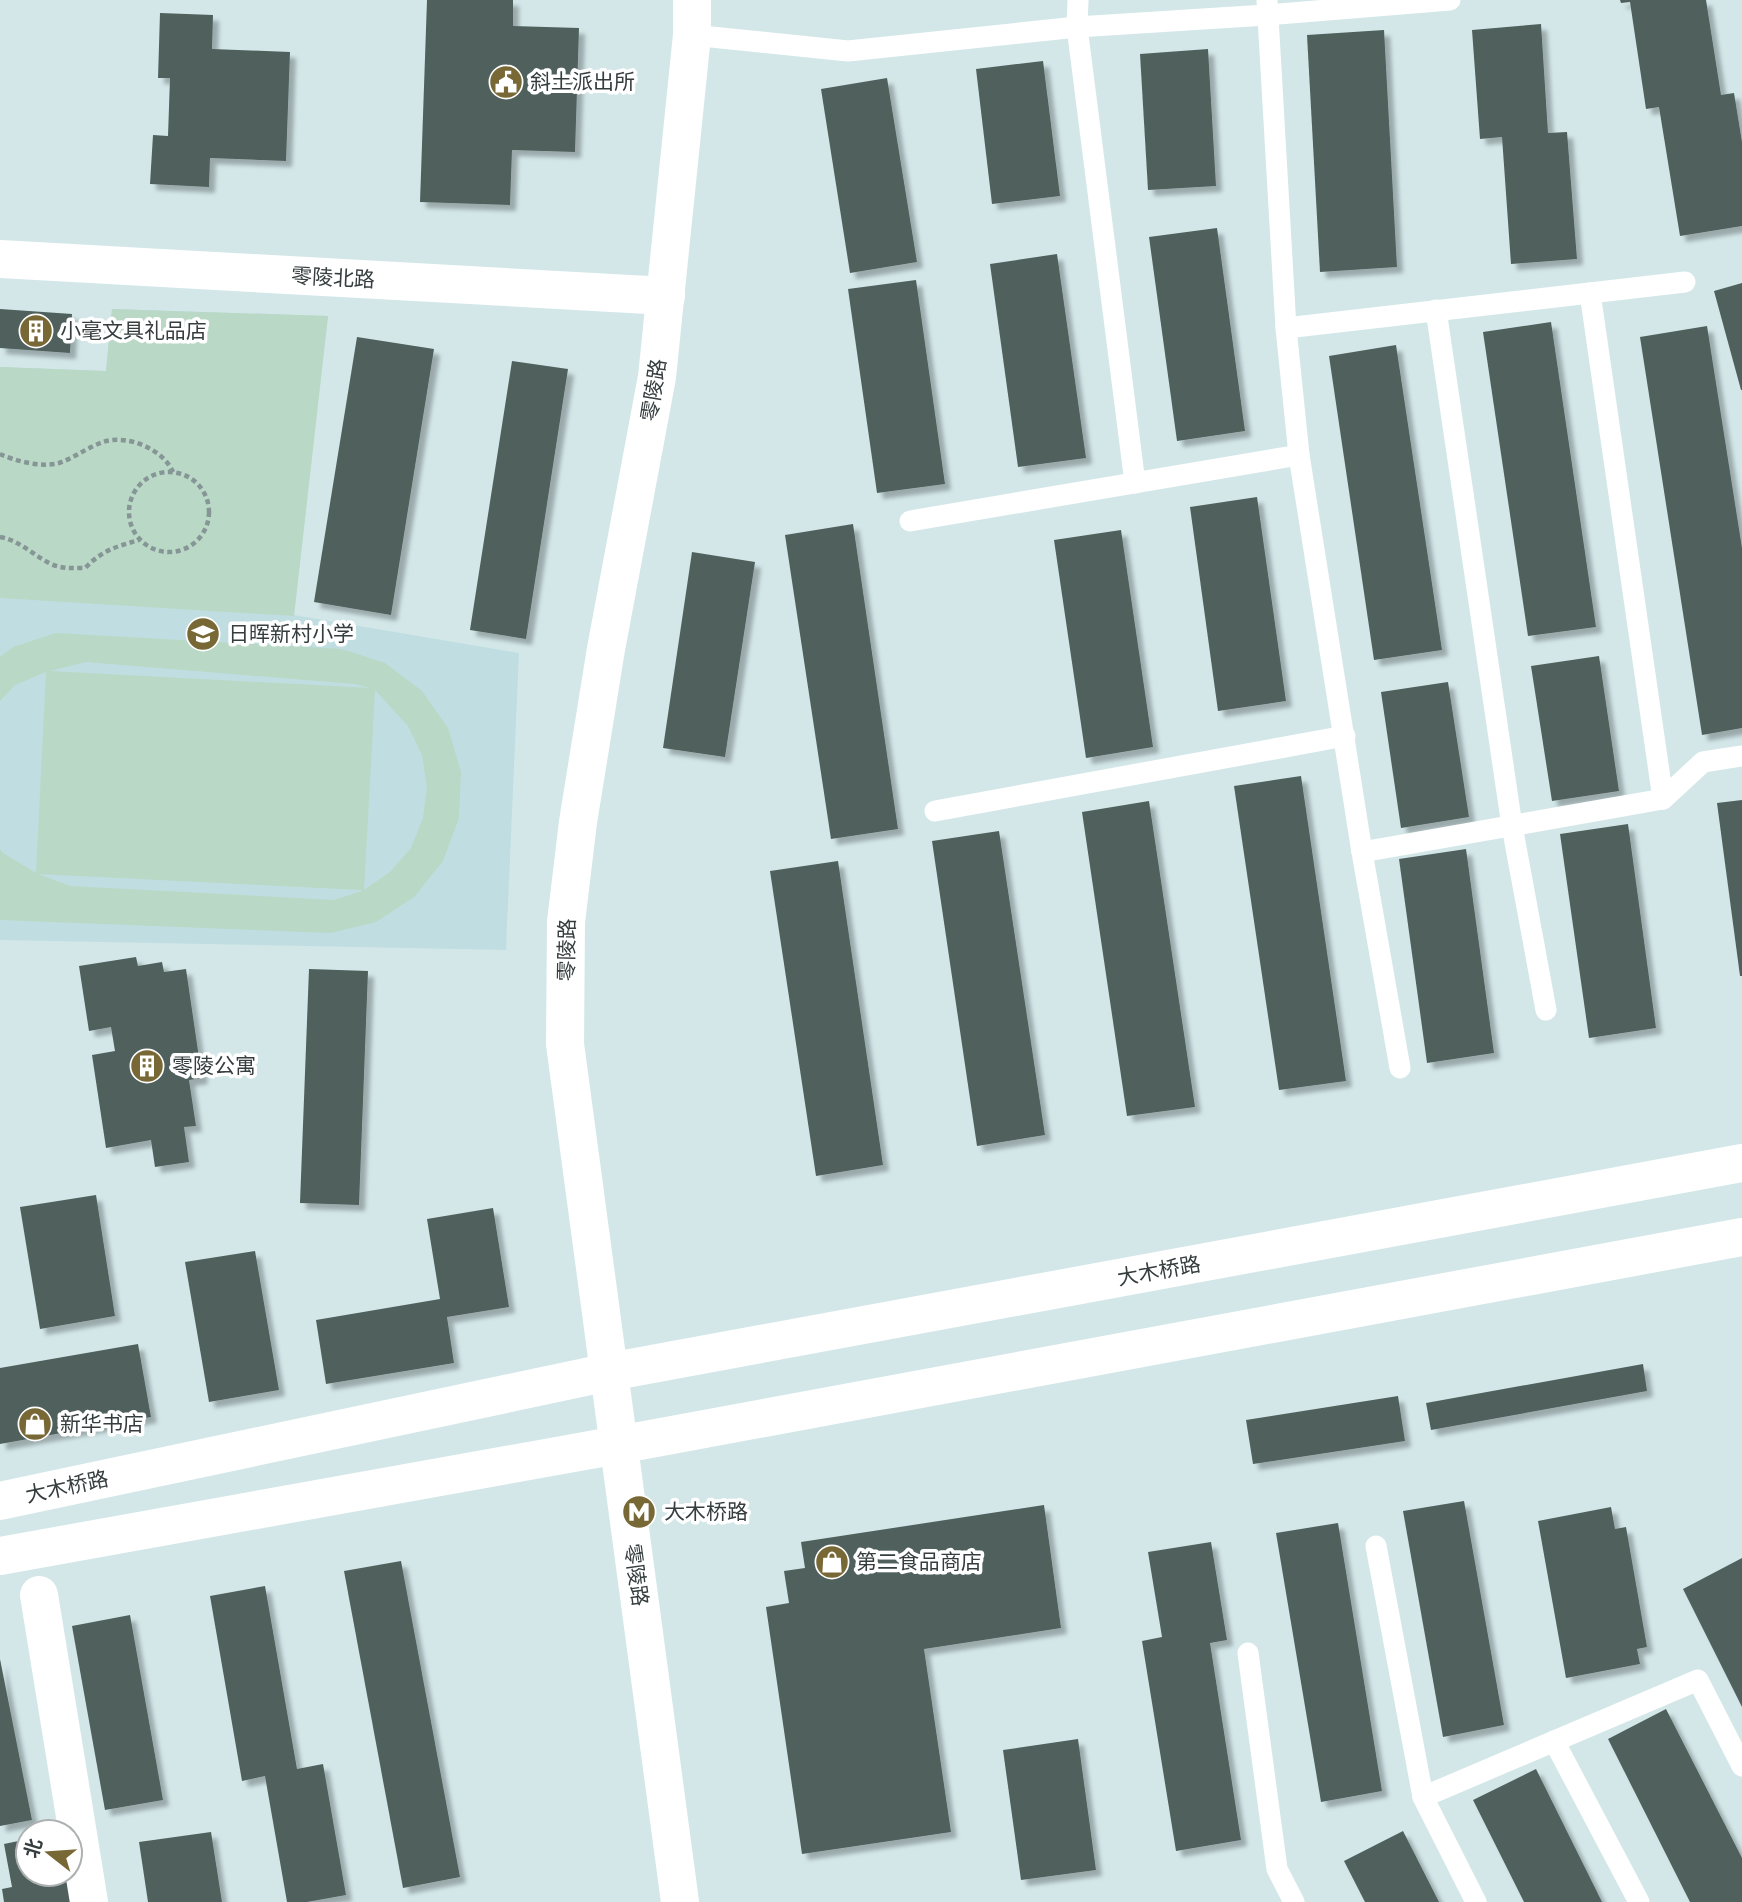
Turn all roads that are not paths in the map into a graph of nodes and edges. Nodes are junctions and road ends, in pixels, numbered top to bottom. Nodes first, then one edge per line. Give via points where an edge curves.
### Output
1 (1079, 0) edge
2 (1450, 0) edge
3 (1266, 8) edge
4 (692, 18) edge
5 (1077, 27) junction
6 (0, 260) edge
7 (1685, 282) dead end
8 (1590, 293) junction
9 (666, 296) junction
10 (1436, 310) junction
11 (1286, 328) junction
12 (1299, 454) junction
13 (1135, 483) junction
14 (910, 522) dead end
15 (1345, 736) junction
16 (1742, 756) edge
17 (1663, 799) junction
18 (936, 811) dead end
19 (1512, 826) junction
20 (1362, 852) junction
21 (1546, 1010) dead end
22 (1400, 1068) dead end
23 (1742, 1163) edge
24 (1742, 1237) edge
25 (609, 1372) junction
26 (618, 1444) junction
27 (0, 1501) edge
28 (1376, 1546) dead end
29 (0, 1556) edge
30 (39, 1595) dead end
31 (1248, 1653) dead end
32 (1554, 1741) junction
33 (1742, 1766) edge
34 (1423, 1797) junction
35 (89, 1902) edge
36 (680, 1902) edge
37 (1294, 1902) edge
38 (1476, 1902) edge
39 (1639, 1902) edge

1 - 5 lane
2 - 3 lane
3 - 5 lane
3 - 11 lane
4 - 5 lane via 848,51
4 - 9 street, 零陵路
5 - 13 lane
6 - 9 street, 零陵北路
7 - 8 lane
8 - 10 lane
8 - 17 lane
9 - 25 street, 零陵路 via 657,377 606,649 566,922 565,1044
10 - 11 lane
10 - 19 lane
11 - 12 lane
12 - 13 lane
12 - 15 lane
13 - 14 lane
15 - 18 lane
15 - 20 lane
16 - 17 lane via 1703,762
17 - 19 lane
19 - 20 lane
19 - 21 lane
20 - 22 lane
23 - 25 street, 大木桥路
24 - 26 street
25 - 26 street, 零陵路
25 - 27 street, 大木桥路
26 - 29 street
26 - 36 street, 零陵路
28 - 34 lane
30 - 35 street
31 - 37 lane via 1277,1869
32 - 33 lane via 1698,1680
32 - 34 lane
32 - 39 lane
34 - 38 lane

